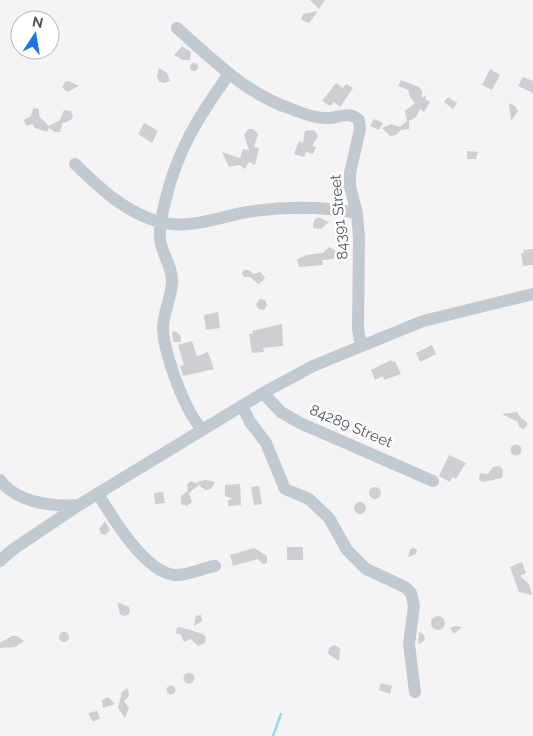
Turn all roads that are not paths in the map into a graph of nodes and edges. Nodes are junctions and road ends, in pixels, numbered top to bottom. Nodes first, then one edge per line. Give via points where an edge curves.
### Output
1 (177, 28) dead end
2 (229, 74) junction
3 (75, 164) dead end
4 (357, 213) junction
5 (161, 222) junction
6 (533, 294) edge
7 (361, 345) junction
8 (263, 393) junction
9 (242, 406) junction
10 (203, 430) junction
11 (0, 480) edge
12 (433, 481) dead end
13 (98, 494) junction
14 (79, 505) junction
15 (0, 561) edge
16 (215, 566) dead end
17 (415, 692) dead end

1 - 2 street, 84391 Street
2 - 4 street, 84391 Street via 264,97 305,114 327,118 346,114 356,117 360,129 350,187
2 - 5 street via 179,153
3 - 5 street via 115,202
4 - 5 street via 287,207 183,224
4 - 7 street, 84391 Street via 360,266 358,330
5 - 10 street via 160,240 172,283 164,319 165,341 183,401
6 - 7 street via 424,321
7 - 8 street
8 - 9 street
8 - 12 street, 84289 Street via 281,412 300,423
9 - 10 street
9 - 17 street via 266,443 285,489 309,499 329,518 347,550 366,569 411,593 414,606 410,644
10 - 13 street
11 - 14 street via 16,495 50,504
13 - 14 street
13 - 16 street via 142,556 165,573 182,575
14 - 15 street

